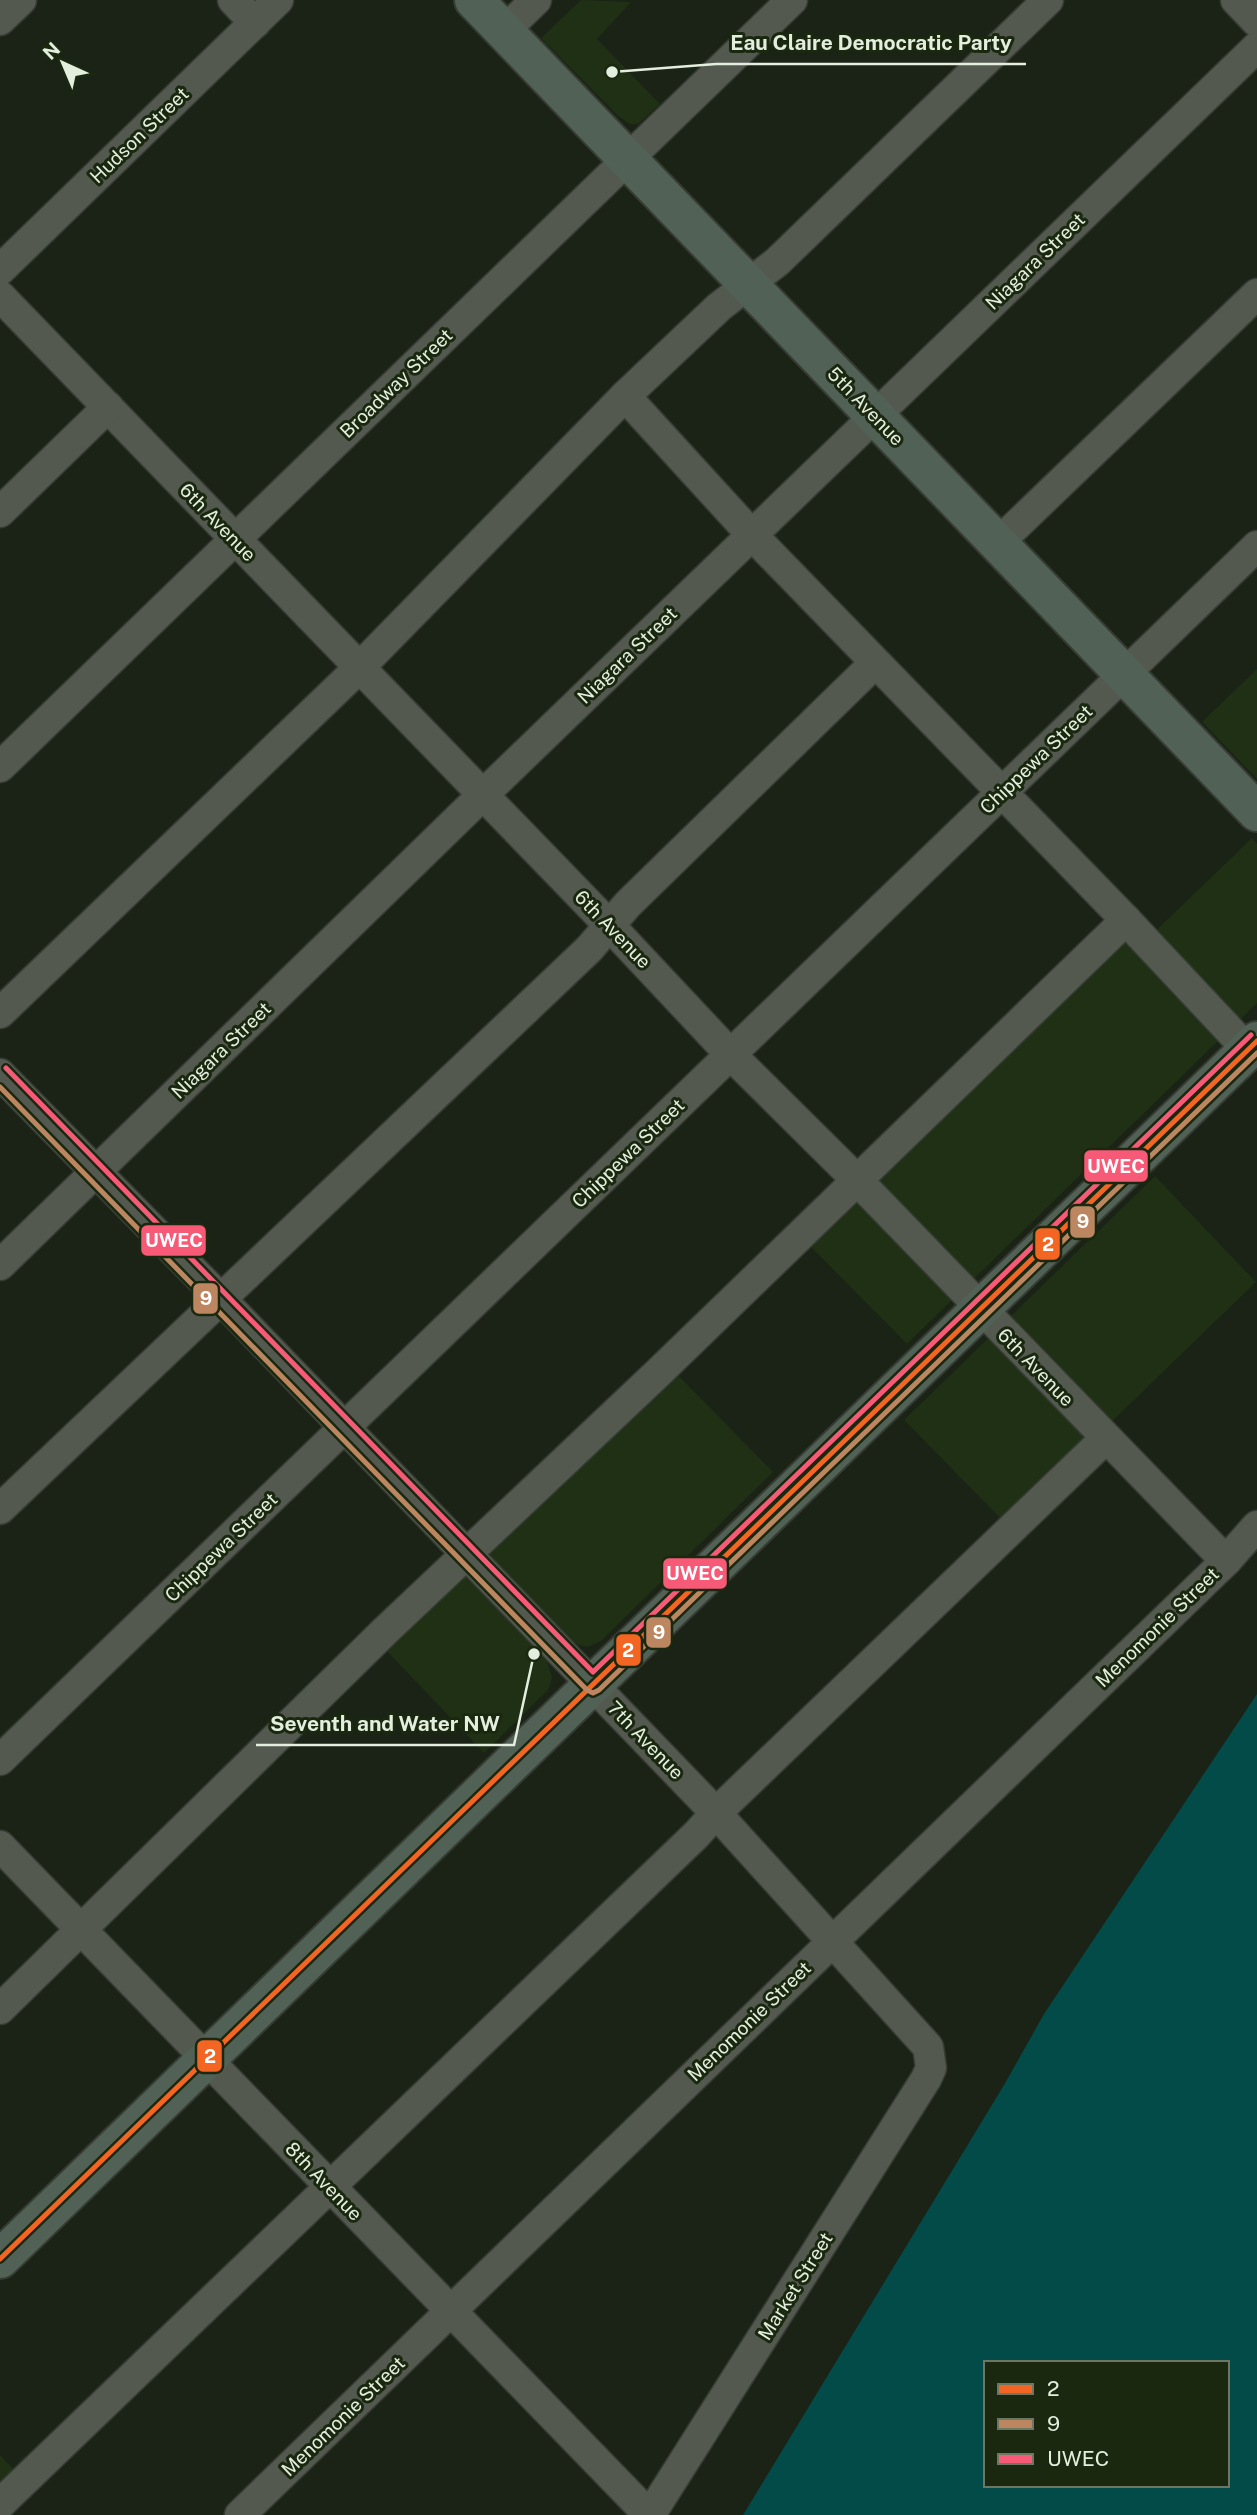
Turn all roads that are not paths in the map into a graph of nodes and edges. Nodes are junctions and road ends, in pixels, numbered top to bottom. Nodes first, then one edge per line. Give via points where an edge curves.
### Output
1 (21, 0) edge
2 (233, 0) edge
3 (278, 0) edge
4 (474, 0) edge
5 (536, 0) edge
6 (792, 0) edge
7 (1048, 0) edge
8 (1236, 0) edge
9 (0, 20) edge
10 (1257, 22) edge
11 (255, 23) junction
12 (504, 30) junction
13 (1257, 47) edge
14 (629, 160) junction
15 (0, 270) edge
16 (748, 285) junction
17 (1257, 294) edge
18 (0, 296) edge
19 (625, 396) junction
20 (108, 407) junction
21 (876, 416) junction
22 (0, 512) edge
23 (752, 535) junction
24 (234, 538) junction
25 (998, 543) junction
26 (1257, 546) edge
27 (875, 663) junction
28 (359, 668) junction
29 (1125, 674) junction
30 (0, 767) edge
31 (1002, 793) junction
32 (482, 795) junction
33 (1254, 802) edge
34 (1126, 920) junction
35 (610, 926) junction
36 (0, 1013) edge
37 (1252, 1046) edge
38 (730, 1055) junction
39 (0, 1074) edge
40 (98, 1172) junction
41 (857, 1180) junction
42 (0, 1265) edge
43 (220, 1298) junction
44 (981, 1309) junction
45 (344, 1428) junction
46 (1105, 1438) junction
47 (0, 1509) edge
48 (1257, 1526) edge
49 (467, 1553) junction
50 (1226, 1561) junction
51 (593, 1684) junction
52 (0, 1760) edge
53 (716, 1813) junction
54 (0, 1846) edge
55 (82, 1930) junction
56 (831, 1942) junction
57 (0, 2009) edge
58 (931, 2054) joint
59 (206, 2059) junction
60 (331, 2188) junction
61 (0, 2259) edge
62 (451, 2313) junction
63 (0, 2504) edge
64 (240, 2515) edge
65 (650, 2515) edge

1 - 9 street
2 - 11 street
3 - 11 street, Hudson Street
4 - 12 main road, 5th Avenue
5 - 12 street
6 - 14 street, Broadway Street
7 - 16 street
8 - 10 street
11 - 15 street, Hudson Street
12 - 14 main road, 5th Avenue
13 - 21 street, Niagara Street
14 - 16 main road, 5th Avenue
14 - 24 street, Broadway Street
16 - 19 street
16 - 21 main road, 5th Avenue
17 - 25 street
18 - 20 street, 6th Avenue
19 - 23 street
19 - 28 street
20 - 22 street
20 - 24 street, 6th Avenue
21 - 23 street, Niagara Street
21 - 25 main road, 5th Avenue
23 - 27 street
23 - 32 street, Niagara Street
24 - 28 street, 6th Avenue
24 - 30 street, Broadway Street
25 - 29 main road, 5th Avenue
26 - 29 street, Chippewa Street
27 - 31 street
27 - 35 street
28 - 32 street, 6th Avenue
28 - 36 street
29 - 31 street, Chippewa Street
29 - 33 main road, 5th Avenue
31 - 34 street
31 - 38 street, Chippewa Street
32 - 35 street, 6th Avenue
32 - 40 street, Niagara Street
34 - 37 street
34 - 41 street
35 - 38 street, 6th Avenue
35 - 43 street
37 - 44 main road
38 - 41 street, 6th Avenue
38 - 45 street, Chippewa Street
39 - 40 street, 7th Avenue
40 - 42 street, Niagara Street
40 - 43 street, 7th Avenue
41 - 44 street, 6th Avenue
41 - 49 street
43 - 45 street, 7th Avenue
43 - 47 street
44 - 46 street, 6th Avenue
44 - 51 main road
45 - 49 street, 7th Avenue
45 - 52 street, Chippewa Street
46 - 50 street, 6th Avenue
46 - 53 street
48 - 50 street, Menomonie Street
49 - 51 street, 7th Avenue
49 - 55 street
50 - 56 street, Menomonie Street
51 - 53 street, 7th Avenue
51 - 59 main road
53 - 56 street, 7th Avenue
53 - 60 street
54 - 55 street, 8th Avenue
55 - 57 street
55 - 59 street, 8th Avenue
56 - 58 street, 7th Avenue
56 - 62 street, Menomonie Street
58 - 65 street, Market Street via 931,2068 919,2090
59 - 60 street, 8th Avenue
59 - 61 main road
60 - 62 street, 8th Avenue
60 - 63 street
62 - 64 street, Menomonie Street
62 - 65 street, 8th Avenue

